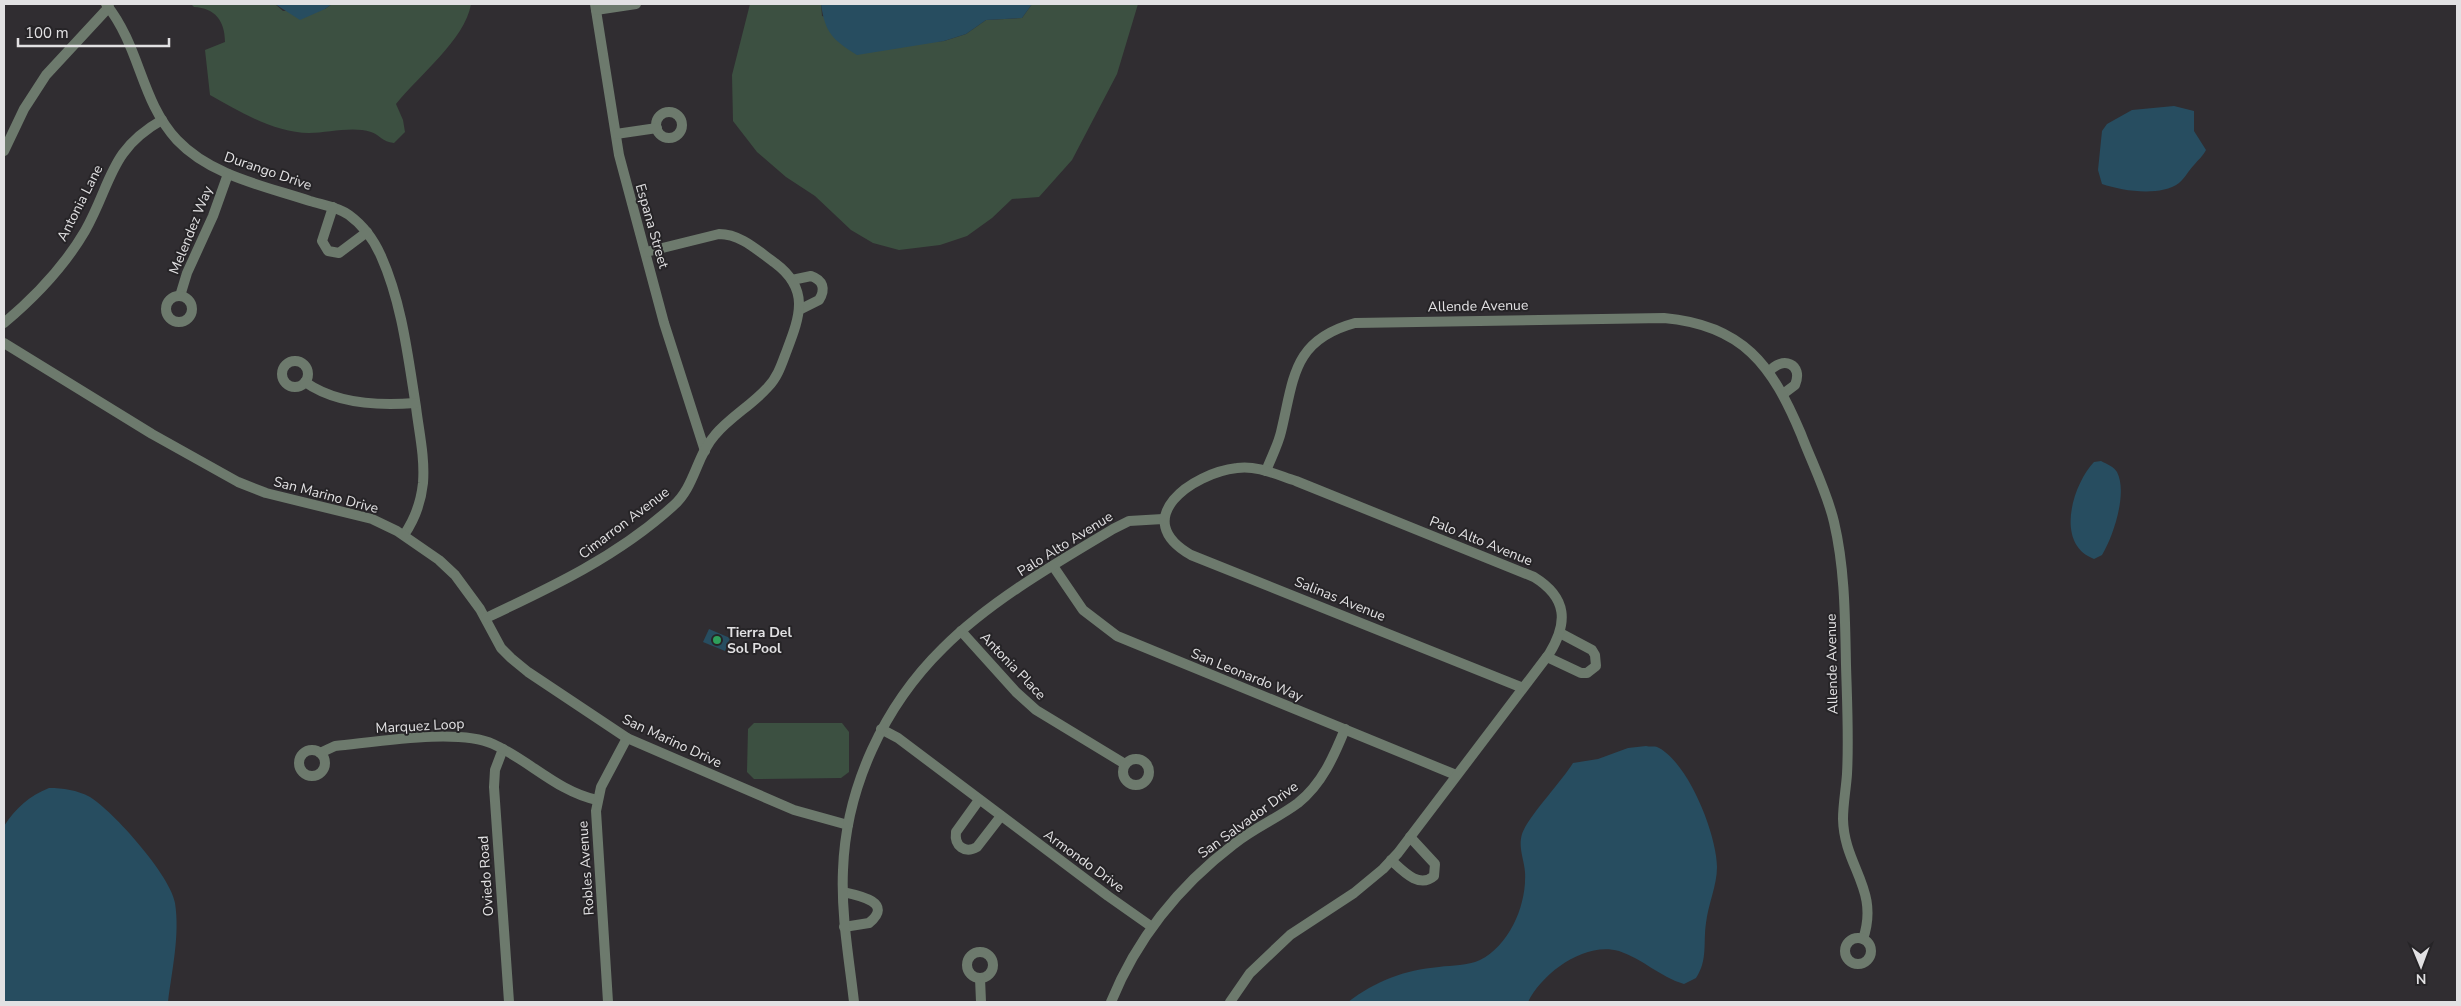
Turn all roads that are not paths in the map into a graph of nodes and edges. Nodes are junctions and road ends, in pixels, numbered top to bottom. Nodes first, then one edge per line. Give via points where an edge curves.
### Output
1 (636, 4) edge
2 (107, 5) edge
3 (595, 7) edge
4 (162, 120) junction
5 (657, 128) dead end
6 (616, 134) junction
7 (4, 151) edge
8 (228, 174) junction
9 (333, 208) junction
10 (367, 232) junction
11 (646, 252) junction
12 (792, 280) junction
13 (180, 296) dead end
14 (801, 308) junction
15 (4, 323) edge
16 (4, 344) edge
17 (1769, 372) junction
18 (305, 382) dead end
19 (1783, 394) junction
20 (415, 403) junction
21 (705, 451) junction
22 (1266, 471) junction
23 (1163, 518) junction
24 (404, 536) junction
25 (1053, 566) junction
26 (486, 618) junction
27 (961, 631) junction
28 (1560, 633) junction
29 (1547, 656) junction
30 (1523, 688) junction
31 (882, 729) junction
32 (1345, 729) junction
33 (627, 738) junction
34 (502, 749) junction
35 (320, 753) dead end
36 (1125, 764) dead end
37 (1456, 775) junction
38 (597, 800) junction
39 (979, 800) junction
40 (1001, 816) junction
41 (848, 825) junction
42 (1410, 837) junction
43 (1391, 860) junction
44 (843, 892) junction
45 (844, 927) junction
46 (1152, 927) junction
47 (1863, 939) dead end
48 (980, 978) dead end
49 (509, 1002) edge
50 (608, 1002) edge
51 (854, 1002) edge
52 (981, 1002) edge
53 (1112, 1002) edge
54 (1230, 1002) edge

1 - 3 street
2 - 4 street, Durango Drive via 130,41 150,98
2 - 7 street via 46,76 24,109
3 - 6 street, Espana Street
4 - 8 street, Durango Drive via 190,152
4 - 15 street, Antonia Lane via 145,130 125,149 70,254 38,293
5 - 6 street
6 - 11 street, Espana Street
8 - 9 street, Durango Drive
8 - 13 street, Melendez Way
9 - 10 street, Durango Drive via 347,214
9 - 10 street via 322,242 328,251 339,253
10 - 20 street, Durango Drive via 382,258 398,310
11 - 12 street via 728,234 749,244 784,270
11 - 21 street, Espana Street via 664,323
12 - 14 street
12 - 14 street via 811,276 821,282 823,288 819,300
14 - 21 street, Cimarron Avenue via 775,380 714,436
16 - 24 street, San Marino Drive via 238,482 266,493 372,520
17 - 19 street, Allende Avenue
17 - 19 street via 1783,362 1798,373 1795,385
17 - 22 street, Allende Avenue via 1750,351 1732,339 1686,320 1355,323 1332,331 1319,340 1296,367 1280,434
18 - 20 street via 320,393 337,398 367,403
19 - 47 street, Allende Avenue via 1826,497 1839,543 1844,590 1847,710 1844,832 1852,863 1866,895 1869,922
20 - 24 street, Durango Drive via 422,446 423,482 416,513
21 - 26 street, Cimarron Avenue via 691,483 673,507 578,574
22 - 23 street, Palo Alto Avenue via 1238,467 1205,476 1180,494
22 - 28 street, Palo Alto Avenue via 1534,578 1556,596 1563,617
23 - 25 street, Palo Alto Avenue via 1129,521
23 - 30 street, Salinas Avenue via 1170,540 1191,555
24 - 26 street, San Marino Drive via 455,575
25 - 27 street, Palo Alto Avenue
25 - 32 street, San Leonardo Way via 1083,610 1117,636
26 - 33 street, San Marino Drive via 501,648 510,658
27 - 31 street, Palo Alto Avenue via 926,666
27 - 36 street, Antonia Place via 1036,710
28 - 29 street, Palo Alto Avenue
28 - 29 street via 1592,650 1596,666 1587,673 1581,673
29 - 30 street, Palo Alto Avenue
30 - 37 street, Palo Alto Avenue
31 - 39 street, Armondo Drive
31 - 41 street, Palo Alto Avenue via 854,795
32 - 37 street, San Leonardo Way
32 - 46 street, San Salvador Drive via 1316,785 1298,803 1249,832 1209,864 1181,890
33 - 38 street, Robles Avenue
33 - 41 street, San Marino Drive via 769,800
34 - 35 street, Marquez Loop via 465,736 335,746
34 - 38 street, Marquez Loop via 564,788
34 - 49 street, Oviedo Road via 495,770 494,787
37 - 42 street, Palo Alto Avenue
38 - 50 street, Robles Avenue
39 - 40 street, Armondo Drive
39 - 40 street via 956,832 955,838 961,848 972,850
40 - 46 street, Armondo Drive
41 - 44 street, Palo Alto Avenue
42 - 43 street, Palo Alto Avenue
42 - 43 street via 1435,864 1434,876 1426,881 1418,880
43 - 54 street, Palo Alto Avenue via 1354,894 1290,935 1250,973
44 - 45 street, Palo Alto Avenue
44 - 45 street via 869,898 876,908 876,914 869,923
45 - 51 street, Palo Alto Avenue
46 - 53 street, San Salvador Drive via 1122,977
48 - 52 street

